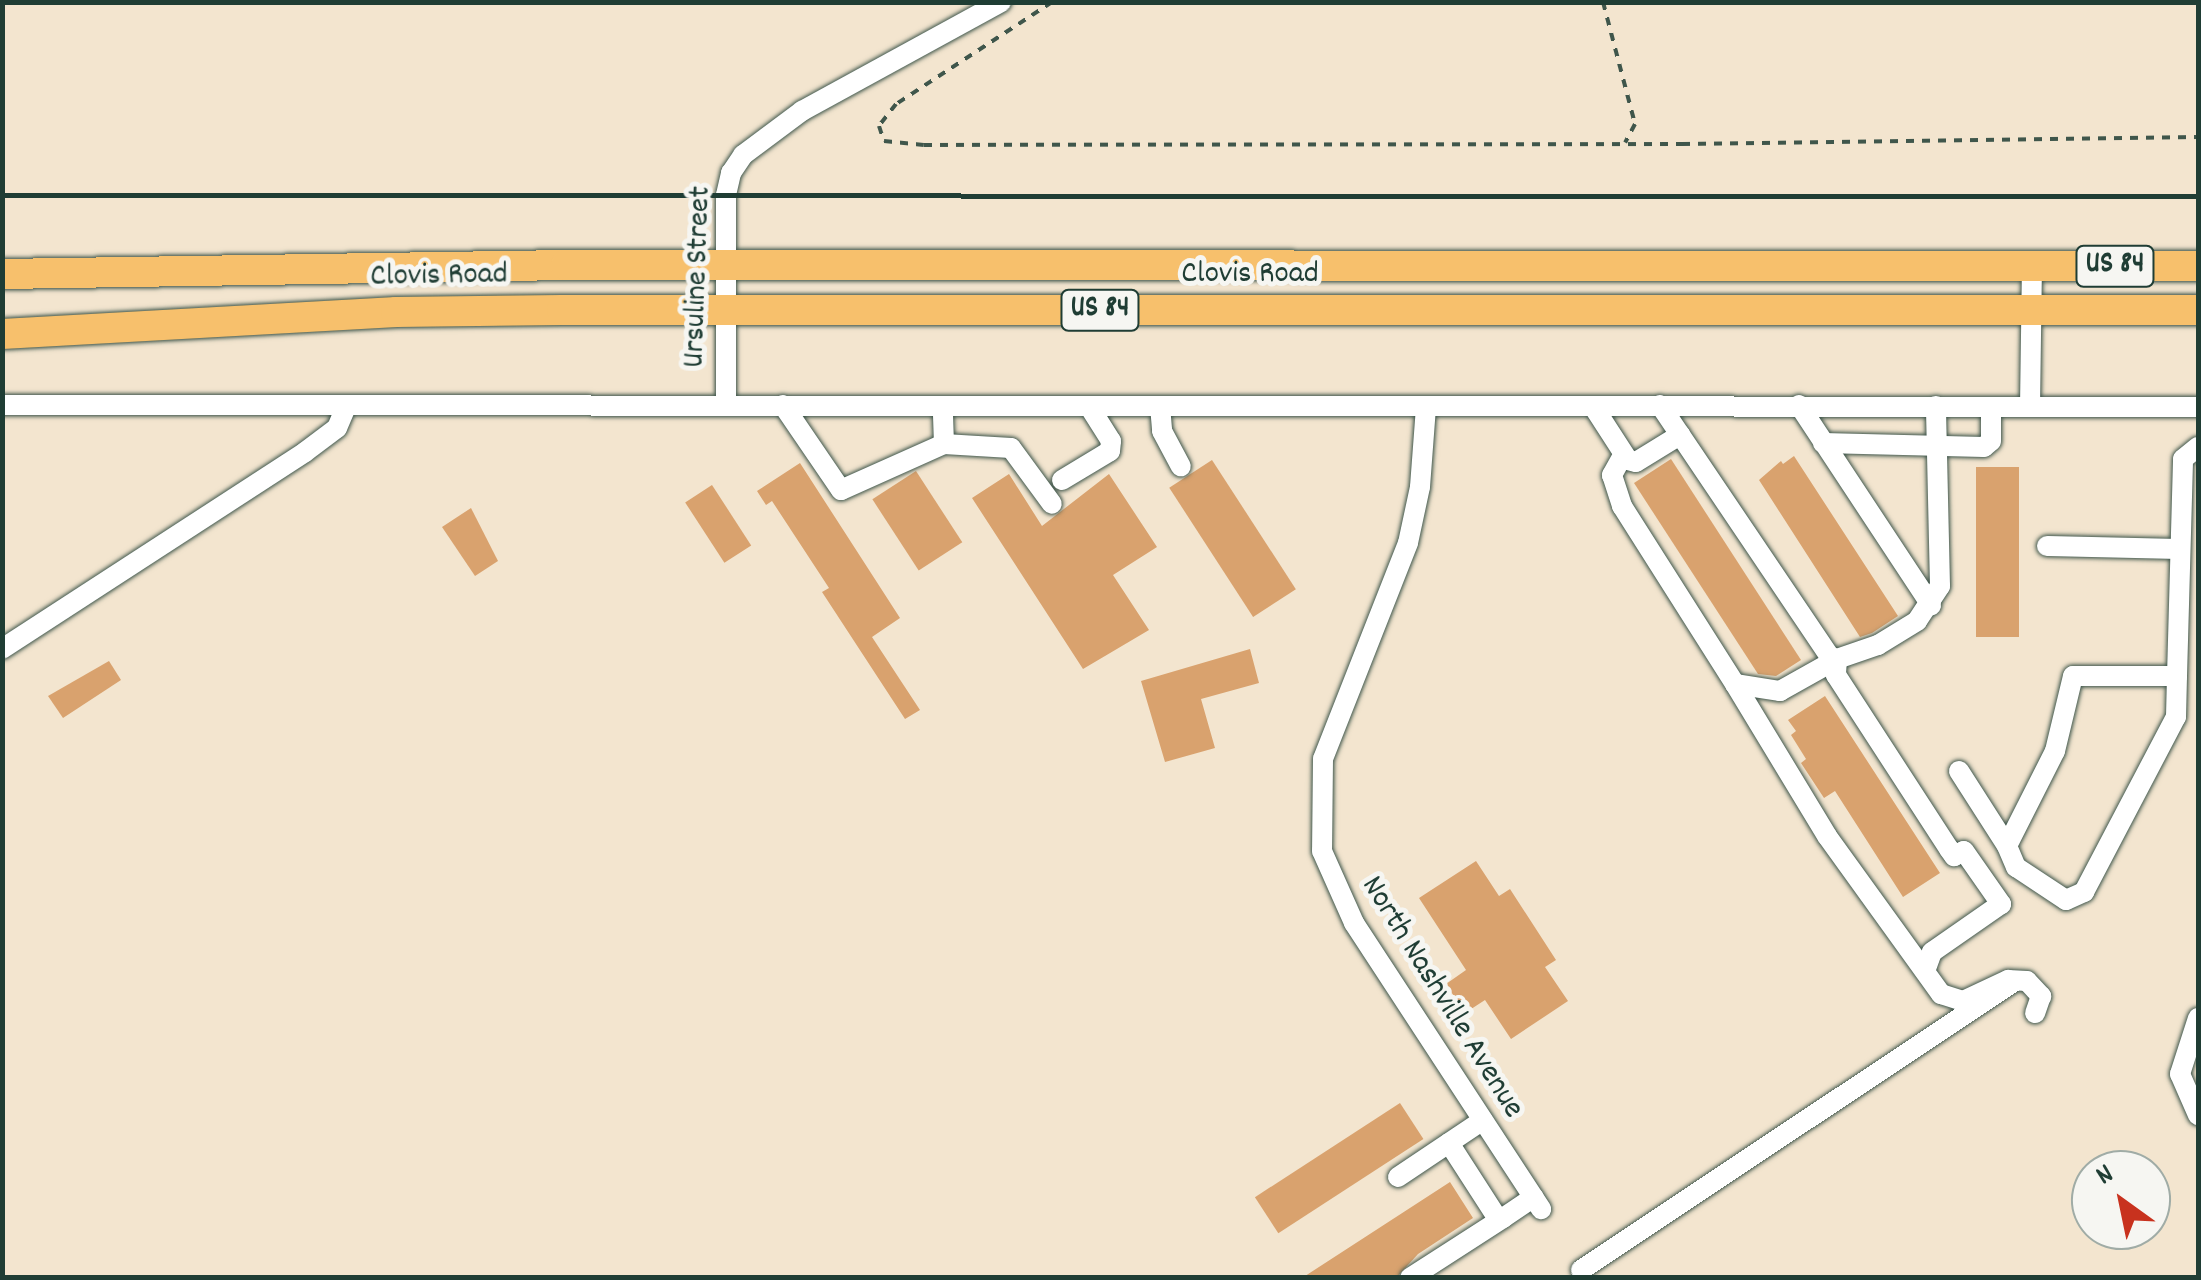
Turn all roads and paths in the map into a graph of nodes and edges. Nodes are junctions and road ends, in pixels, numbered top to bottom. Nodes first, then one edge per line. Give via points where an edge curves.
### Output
1 (1000, 2) edge
2 (1052, 2) edge
3 (1604, 2) edge
4 (2198, 137) edge
5 (1625, 143) junction
6 (2032, 266) junction
7 (2198, 266) edge
8 (726, 267) junction
9 (2, 274) edge
10 (2198, 310) edge
11 (725, 311) junction
12 (2034, 312) junction
13 (2, 334) edge
14 (2, 405) edge
15 (726, 405) junction
16 (783, 405) junction
17 (1799, 405) junction
18 (347, 406) junction
19 (944, 406) junction
20 (1090, 406) junction
21 (1160, 406) junction
22 (1593, 406) junction
23 (1660, 406) junction
24 (1936, 406) junction
25 (1991, 406) junction
26 (1426, 407) junction
27 (2030, 407) junction
28 (2198, 407) edge
29 (1680, 435) junction
30 (1824, 443) junction
31 (944, 444) junction
32 (1938, 444) junction
33 (2198, 447) edge
34 (1622, 456) junction
35 (1182, 466) dead end
36 (1062, 480) dead end
37 (1052, 504) dead end
38 (2047, 546) dead end
39 (2180, 549) junction
40 (1931, 605) junction
41 (2, 649) edge
42 (1837, 659) junction
43 (2177, 676) junction
44 (1734, 684) junction
45 (1959, 771) dead end
46 (2008, 846) junction
47 (1925, 971) junction
48 (2015, 981) junction
49 (2035, 1013) dead end
50 (2198, 1018) edge
51 (2198, 1115) edge
52 (1483, 1120) junction
53 (1449, 1143) junction
54 (1398, 1177) dead end
55 (1502, 1218) junction
56 (1581, 1270) dead end
57 (1410, 1278) edge

1 - 8 street, Ursuline Street via 802,111 743,155 726,195
2 - 5 path via 896,104 880,126 884,141
3 - 5 path via 1635,124
4 - 5 path
6 - 7 highway, Clovis Road / US 84
6 - 8 highway, Clovis Road / US 84
6 - 12 street
8 - 9 highway, Clovis Road / US 84
8 - 11 street, Ursuline Street
10 - 12 highway, Clovis Road / US 84
11 - 12 highway, Clovis Road / US 84
11 - 13 highway, Clovis Road / US 84 via 396,312
11 - 15 street, Ursuline Street
12 - 27 street
14 - 18 street
15 - 16 street
15 - 18 street
16 - 19 street
16 - 31 street via 841,490
17 - 23 street
17 - 24 street
17 - 30 street
18 - 41 street via 337,428 305,452
19 - 20 street
19 - 31 street
20 - 21 street
20 - 36 street via 1110,450
21 - 26 street
21 - 35 street via 1162,431
22 - 23 street
22 - 26 street
22 - 34 street
23 - 29 street
24 - 25 street
24 - 32 street
25 - 27 street
25 - 32 street via 1989,444
26 - 52 street, North Nashville Avenue via 1414,520 1328,742 1319,827 1334,887 1354,923
27 - 28 street
29 - 34 street via 1636,462
29 - 42 street
30 - 32 street
30 - 40 street
31 - 37 street via 1011,448
32 - 40 street via 1942,578
33 - 39 street via 2183,459
34 - 44 street via 1612,475 1622,506
38 - 39 street
39 - 43 street
40 - 42 street via 1878,645
42 - 44 street via 1780,691
42 - 47 street via 1836,674 1954,856 1964,851 2001,904 1932,952
43 - 46 street via 2074,676 2055,750
43 - 46 street via 2176,717 2084,892 2066,900 2016,867
44 - 47 street via 1827,836
45 - 46 street
47 - 48 street via 1953,1001
48 - 49 street via 2027,981 2041,996
48 - 56 street
50 - 51 street via 2180,1074
52 - 53 street
52 - 55 street, North Nashville Avenue via 1538,1203
53 - 54 street
53 - 55 street
55 - 57 street

